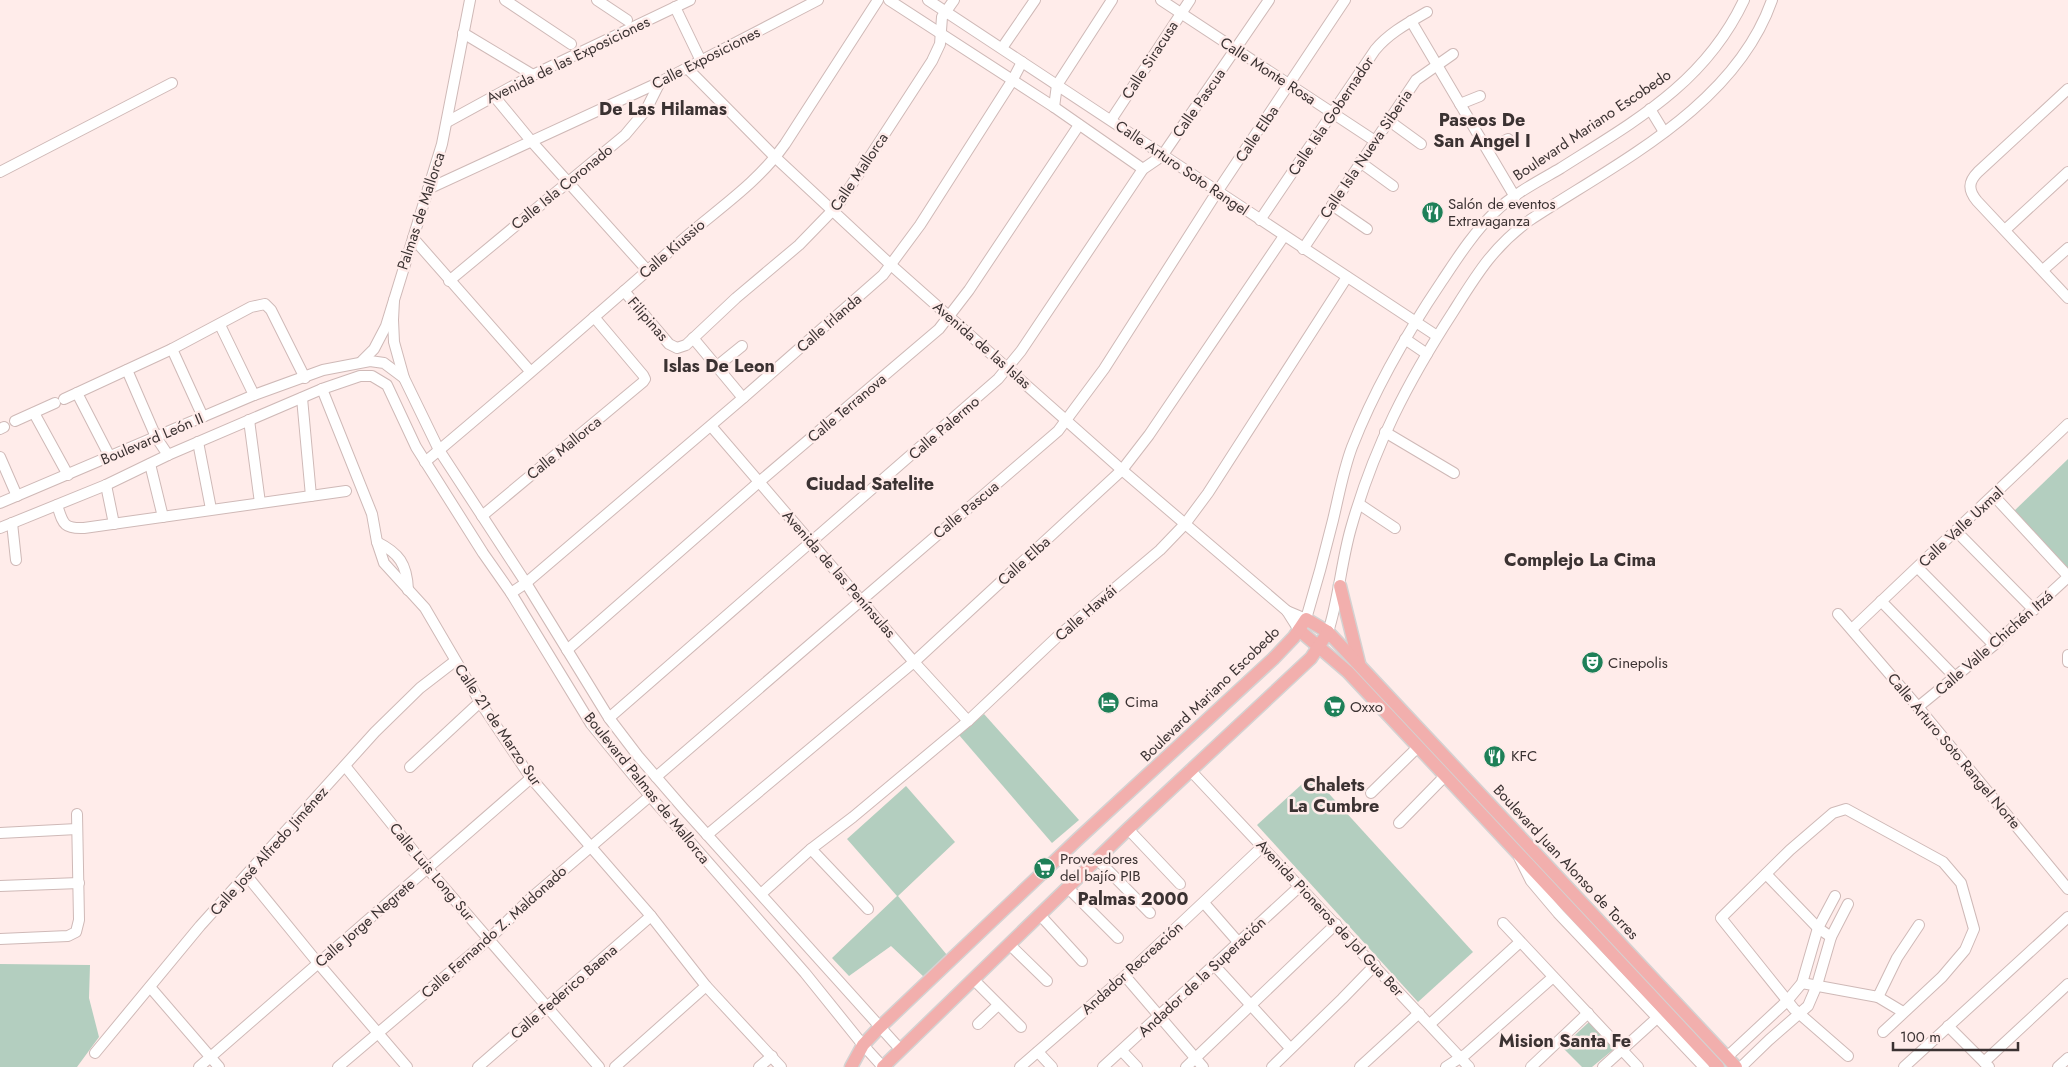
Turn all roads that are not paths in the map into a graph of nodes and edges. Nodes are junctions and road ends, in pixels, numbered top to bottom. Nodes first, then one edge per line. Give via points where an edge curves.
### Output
1 (470, 0) edge
2 (505, 0) edge
3 (597, 0) edge
4 (690, 0) edge
5 (818, 0) edge
6 (878, 0) edge
7 (889, 0) edge
8 (928, 0) edge
9 (954, 0) edge
10 (1035, 0) edge
11 (1112, 0) edge
12 (1161, 0) edge
13 (1190, 0) edge
14 (1269, 0) edge
15 (1345, 0) edge
16 (1744, 0) edge
17 (1772, 0) edge
18 (675, 7) junction
19 (945, 12) junction
20 (1427, 12) dead end
21 (1181, 13) junction
22 (627, 20) dead end
23 (1411, 21) junction
24 (463, 33) junction
25 (940, 34) junction
26 (571, 44) dead end
27 (1002, 48) junction
28 (1236, 50) junction
29 (1453, 54) dead end
30 (701, 61) junction
31 (1022, 62) junction
32 (1436, 66) junction
33 (687, 68) junction
34 (533, 75) junction
35 (1012, 81) junction
36 (660, 82) junction
37 (172, 83) dead end
38 (1057, 85) junction
39 (1290, 85) junction
40 (2068, 89) edge
41 (494, 96) junction
42 (1480, 96) dead end
43 (1460, 104) junction
44 (1054, 107) junction
45 (1650, 108) junction
46 (1333, 114) junction
47 (1111, 120) junction
48 (1388, 120) junction
49 (446, 122) junction
50 (1079, 125) junction
51 (1664, 132) junction
52 (1508, 139) dead end
53 (1375, 141) junction
54 (532, 142) junction
55 (1421, 144) dead end
56 (1488, 149) junction
57 (1162, 156) junction
58 (776, 158) junction
59 (1360, 162) junction
60 (1144, 169) junction
61 (0, 172) edge
62 (2068, 172) edge
63 (567, 181) junction
64 (1393, 186) dead end
65 (428, 189) junction
66 (1217, 192) junction
67 (1515, 197) junction
68 (1332, 204) junction
69 (832, 211) junction
70 (1260, 220) junction
71 (1367, 229) dead end
72 (2005, 230) junction
73 (1284, 236) junction
74 (413, 238) junction
75 (2068, 248) edge
76 (1303, 249) junction
77 (891, 265) junction
78 (647, 270) junction
79 (2043, 270) junction
80 (1347, 277) junction
81 (449, 281) junction
82 (624, 291) junction
83 (2068, 298) edge
84 (394, 300) junction
85 (594, 317) junction
86 (950, 317) junction
87 (1415, 322) junction
88 (220, 325) junction
89 (1437, 336) junction
90 (693, 338) junction
91 (1405, 339) junction
92 (742, 346) dead end
93 (673, 347) joint
94 (172, 349) junction
95 (1427, 354) junction
96 (362, 361) junction
97 (716, 367) junction
98 (1008, 368) junction
99 (126, 370) junction
100 (530, 371) junction
101 (305, 378) junction
102 (404, 378) junction
103 (322, 389) junction
104 (77, 393) junction
105 (254, 395) junction
106 (302, 398) junction
107 (744, 398) junction
108 (34, 413) junction
109 (203, 417) junction
110 (249, 420) junction
111 (1066, 420) junction
112 (15, 421) dead end
113 (2068, 424) edge
114 (711, 426) junction
115 (1385, 432) junction
116 (156, 437) junction
117 (198, 442) junction
118 (438, 450) junction
119 (110, 456) junction
120 (168, 456) junction
121 (0, 457) edge
122 (425, 462) junction
123 (150, 464) junction
124 (1122, 470) junction
125 (1454, 473) dead end
126 (68, 475) junction
127 (759, 482) junction
128 (106, 485) junction
129 (346, 491) dead end
130 (17, 496) junction
131 (311, 496) junction
132 (1994, 496) junction
133 (0, 503) edge
134 (260, 503) junction
135 (1359, 504) junction
136 (57, 505) junction
137 (211, 509) junction
138 (482, 516) junction
139 (163, 517) junction
140 (12, 523) junction
141 (114, 524) junction
142 (1185, 524) junction
143 (0, 528) edge
144 (1395, 528) dead end
145 (1956, 531) junction
146 (377, 542) junction
147 (812, 542) junction
148 (16, 560) dead end
149 (1918, 568) junction
150 (406, 570) junction
151 (395, 576) junction
152 (2068, 576) edge
153 (526, 584) junction
154 (1340, 586) junction
155 (408, 590) junction
156 (511, 593) junction
157 (861, 600) junction
158 (1881, 601) junction
159 (2034, 610) junction
160 (1287, 611) junction
161 (1838, 614) dead end
162 (1306, 619) junction
163 (1852, 629) junction
164 (1299, 630) junction
165 (1328, 632) junction
166 (1994, 645) junction
167 (1320, 647) junction
168 (567, 650) junction
169 (2068, 656) edge
170 (455, 661) junction
171 (914, 662) junction
172 (2068, 662) edge
173 (1359, 665) junction
174 (1955, 677) junction
175 (480, 702) junction
176 (1918, 707) junction
177 (609, 718) junction
178 (968, 721) junction
179 (1417, 748) junction
180 (345, 766) junction
181 (410, 767) dead end
182 (1190, 770) junction
183 (656, 777) junction
184 (1444, 777) junction
185 (531, 778) junction
186 (1371, 793) dead end
187 (650, 796) junction
188 (77, 814) dead end
189 (1399, 823) dead end
190 (77, 829) junction
191 (1128, 829) junction
192 (0, 833) edge
193 (707, 835) junction
194 (1263, 846) junction
195 (590, 847) junction
196 (811, 849) junction
197 (1518, 854) junction
198 (1097, 859) junction
199 (428, 869) junction
200 (1766, 874) junction
201 (247, 876) junction
202 (79, 883) junction
203 (1180, 884) dead end
204 (0, 886) edge
205 (1300, 886) junction
206 (1068, 888) junction
207 (2068, 889) edge
208 (761, 894) junction
209 (1835, 896) dead end
210 (1204, 903) junction
211 (1848, 904) dead end
212 (868, 909) dead end
213 (1150, 913) dead end
214 (1040, 915) junction
215 (651, 916) junction
216 (2068, 917) edge
217 (1503, 923) dead end
218 (1336, 924) junction
219 (1919, 925) dead end
220 (1818, 928) junction
221 (1118, 938) dead end
222 (1831, 938) junction
223 (0, 939) edge
224 (489, 939) junction
225 (1520, 942) junction
226 (1239, 943) junction
227 (1009, 944) junction
228 (1082, 961) dead end
229 (318, 963) junction
230 (1375, 965) junction
231 (1215, 966) junction
232 (1126, 976) junction
233 (1552, 978) junction
234 (972, 980) junction
235 (1047, 981) dead end
236 (1802, 983) junction
237 (2068, 984) edge
238 (1817, 985) junction
239 (706, 986) junction
240 (150, 987) junction
241 (1878, 997) junction
242 (1787, 1001) junction
243 (998, 1005) junction
244 (1251, 1006) junction
245 (546, 1008) junction
246 (1903, 1012) junction
247 (1420, 1013) junction
248 (1588, 1013) junction
249 (1800, 1014) junction
250 (1160, 1017) junction
251 (1657, 1018) junction
252 (978, 1024) dead end
253 (1430, 1024) junction
254 (1948, 1026) junction
255 (1021, 1027) dead end
256 (879, 1028) junction
257 (1882, 1032) dead end
258 (377, 1033) junction
259 (863, 1045) junction
260 (1290, 1048) junction
261 (900, 1049) junction
262 (1622, 1049) junction
263 (1122, 1051) junction
264 (1038, 1052) junction
265 (95, 1053) dead end
266 (772, 1056) junction
267 (1848, 1056) dead end
268 (211, 1057) junction
269 (1460, 1058) junction
270 (2068, 1058) edge
271 (1196, 1059) junction
272 (1732, 1062) edge
273 (1986, 1064) edge
274 (1909, 1065) edge
275 (199, 1067) edge
276 (218, 1067) edge
277 (338, 1067) edge
278 (407, 1067) edge
279 (478, 1067) edge
280 (599, 1067) edge
281 (616, 1067) edge
282 (759, 1067) edge
283 (782, 1067) edge
284 (851, 1067) edge
285 (883, 1067) edge
286 (1020, 1067) edge
287 (1052, 1067) edge
288 (1103, 1067) edge
289 (1137, 1067) edge
290 (1186, 1067) edge
291 (1203, 1067) edge
292 (1272, 1067) edge
293 (1360, 1067) edge
294 (1446, 1067) edge
295 (1469, 1067) edge
296 (1532, 1067) edge
297 (1603, 1067) edge
298 (1638, 1067) edge
299 (1704, 1067) edge
300 (1718, 1067) edge
301 (1741, 1067) edge
302 (2058, 1067) edge

1 - 24 street, Palmas de Mallorca
2 - 26 street
3 - 22 street
4 - 18 street, Avenida de las Exposiciones
5 - 30 street, Calle Exposiciones
6 - 58 street, Calle Kiussio
7 - 25 street
8 - 19 street, Calle Arturo Soto Rangel
9 - 19 street, Calle Mallorca
10 - 27 street
11 - 38 street
12 - 21 street, Calle Monte Rosa
13 - 21 street, Calle Siracusa
14 - 28 street, Calle Pascua
15 - 39 street, Calle Elba
16 - 45 street, Boulevard Mariano Escobedo via 1729,29 1700,68
17 - 51 street via 1740,60 1714,90
18 - 30 street
18 - 34 street, Avenida de las Exposiciones
19 - 25 street, Calle Mallorca
19 - 27 street, Calle Arturo Soto Rangel
20 - 23 street, Calle Isla Gobernador
21 - 28 street, Calle Monte Rosa
21 - 47 street, Calle Siracusa
23 - 32 street
23 - 46 street, Calle Isla Gobernador via 1383,40
24 - 34 street
24 - 49 street, Palmas de Mallorca
25 - 35 street
25 - 69 street, Calle Mallorca via 940,44 932,61
27 - 31 street, Calle Arturo Soto Rangel
28 - 39 street, Calle Monte Rosa
28 - 57 street, Calle Pascua
29 - 32 street, Calle Isla Nueva Siberia
30 - 33 street, Calle Exposiciones
31 - 35 street, Calle Irlanda
31 - 38 street, Calle Arturo Soto Rangel
32 - 43 street
32 - 48 street, Calle Isla Nueva Siberia via 1416,80
33 - 36 street, Calle Exposiciones
33 - 58 street, Avenida de las Islas
34 - 41 street, Avenida de las Exposiciones
35 - 44 street
35 - 77 street, Calle Irlanda via 920,226
36 - 54 street, Calle Exposiciones
36 - 63 street, Calle Isla Coronado via 637,122
37 - 61 street
38 - 44 street
38 - 47 street, Calle Arturo Soto Rangel
39 - 46 street, Calle Monte Rosa
39 - 66 street, Calle Elba
40 - 72 street via 1971,181 1972,195
41 - 49 street, Avenida de las Exposiciones
41 - 54 street
42 - 43 street
43 - 56 street
44 - 50 street
45 - 51 street
45 - 67 street, Boulevard Mariano Escobedo
46 - 53 street, Calle Monte Rosa
46 - 70 street, Calle Isla Gobernador
47 - 57 street, Calle Arturo Soto Rangel
48 - 53 street, Calle Isla Nueva Siberia
48 - 55 street
49 - 65 street, Palmas de Mallorca
50 - 60 street
50 - 86 street, Calle Terranova
51 - 89 street via 1511,234 1489,258
52 - 56 street
53 - 59 street, Calle Isla Nueva Siberia
54 - 63 street
54 - 65 street, Calle Exposiciones
56 - 67 street
57 - 60 street, Calle Palermo
57 - 66 street, Calle Arturo Soto Rangel
58 - 69 street, Avenida de las Islas
58 - 78 street, Calle Kiussio
59 - 64 street
59 - 68 street, Calle Isla Nueva Siberia
60 - 98 street, Calle Palermo
62 - 72 street
63 - 78 street
63 - 81 street, Calle Isla Coronado
65 - 74 street, Palmas de Mallorca
66 - 70 street, Calle Arturo Soto Rangel
66 - 111 street, Calle Pascua via 1104,370
67 - 87 street, Boulevard Mariano Escobedo via 1483,225
68 - 71 street
68 - 76 street, Calle Isla Nueva Siberia
69 - 77 street, Avenida de las Islas
69 - 90 street, Calle Mallorca via 799,245
70 - 73 street, Calle Arturo Soto Rangel
72 - 79 street
73 - 76 street, Calle Arturo Soto Rangel
73 - 124 street, Calle Elba
74 - 81 street
74 - 84 street, Palmas de Mallorca
75 - 79 street
76 - 80 street, Calle Arturo Soto Rangel
77 - 86 street, Avenida de las Islas
77 - 107 street, Calle Irlanda
78 - 82 street, Calle Kiussio
79 - 83 street
80 - 87 street, Calle Arturo Soto Rangel
80 - 142 street, Calle Hawái
81 - 100 street
82 - 85 street, Calle Kiussio
82 - 93 street, Filipinas
84 - 96 street, Palmas de Mallorca via 374,349
84 - 102 street, Palmas de Mallorca via 394,342
85 - 100 street, Calle Kiussio
85 - 138 street, Calle Mallorca via 644,379 633,392
86 - 98 street, Avenida de las Islas
86 - 127 street, Calle Terranova via 920,347
87 - 89 street, Calle Arturo Soto Rangel
87 - 91 street, Boulevard Mariano Escobedo
88 - 94 street
88 - 101 street via 265,304 274,314
88 - 105 street
89 - 95 street
90 - 93 street, Calle Mallorca via 681,348
90 - 97 street
91 - 95 street
91 - 162 street, Boulevard Mariano Escobedo via 1352,447
92 - 97 street
94 - 99 street
94 - 109 street
95 - 115 street via 1401,397
96 - 101 street, Palmas de Mallorca
96 - 102 street, Palmas de Mallorca via 384,362
97 - 107 street
98 - 111 street, Avenida de las Islas
98 - 147 street, Calle Palermo
99 - 104 street
99 - 116 street
100 - 118 street, Calle Kiussio
101 - 105 street, Boulevard León II
102 - 118 street, Palmas de Mallorca
103 - 106 street
103 - 122 street via 360,376 372,376 387,385
103 - 146 street, Calle 21 de Marzo Sur via 372,514
104 - 108 street
104 - 119 street
105 - 109 street, Boulevard León II
106 - 110 street
106 - 131 street
107 - 114 street, Calle Irlanda
108 - 112 street
108 - 126 street
109 - 116 street, Boulevard León II
110 - 117 street
110 - 134 street
111 - 124 street, Avenida de las Islas
111 - 157 street, Calle Pascua via 1040,448
113 - 132 street, Calle Valle Uxmal
114 - 127 street, Avenida de las Penínsulas
114 - 153 street, Calle Irlanda
115 - 125 street
115 - 135 street
116 - 119 street, Boulevard León II
116 - 120 street
117 - 120 street
117 - 137 street
118 - 122 street, Calle Kiussio
118 - 138 street, Boulevard Palmas de Mallorca
119 - 126 street, Boulevard León II
120 - 123 street
121 - 130 street
122 - 156 street, Boulevard Palmas de Mallorca
123 - 128 street
123 - 139 street
124 - 142 street, Avenida de las Islas
124 - 171 street, Calle Elba
126 - 130 street, Boulevard León II
127 - 147 street, Avenida de las Penínsulas
127 - 168 street, Calle Terranova
128 - 136 street
128 - 141 street
129 - 131 street
130 - 133 street, Boulevard León II
131 - 134 street
132 - 145 street, Calle Valle Uxmal
132 - 152 street
134 - 137 street
135 - 144 street
135 - 154 street
136 - 140 street
136 - 141 street via 64,524 70,528
137 - 139 street
138 - 153 street, Boulevard Palmas de Mallorca
139 - 141 street
140 - 143 street
140 - 148 street
142 - 160 street, Avenida de las Islas
142 - 178 street, Calle Hawái
145 - 149 street, Calle Valle Uxmal
145 - 159 street
146 - 150 street via 392,550
146 - 151 street, Calle 21 de Marzo Sur via 384,563
147 - 157 street, Avenida de las Penínsulas
147 - 177 street, Calle Palermo
149 - 158 street, Calle Valle Uxmal
149 - 166 street
150 - 151 street
150 - 155 street
151 - 155 street, Calle 21 de Marzo Sur
152 - 159 street, Calle Valle Chichén Itzá
153 - 156 street, Calle Irlanda
153 - 168 street, Boulevard Palmas de Mallorca
154 - 165 street
154 - 173 main road
155 - 170 street, Calle 21 de Marzo Sur via 425,608
156 - 187 street, Boulevard Palmas de Mallorca via 591,724
157 - 171 street, Avenida de las Penínsulas
157 - 183 street, Calle Pascua
158 - 163 street, Calle Valle Uxmal
158 - 174 street
159 - 166 street, Calle Valle Chichén Itzá
160 - 162 street, Avenida de las Islas
160 - 164 street, Avenida de las Islas
161 - 163 street, Calle Arturo Soto Rangel Norte
162 - 164 main road, Boulevard Mariano Escobedo
162 - 165 main road, Boulevard Juan Alonso de Torres
163 - 176 street, Calle Arturo Soto Rangel Norte
164 - 167 main road, Boulevard Juan Alonso de Torres
164 - 256 main road, Boulevard Mariano Escobedo via 1273,659
165 - 167 main road
165 - 173 main road, Boulevard Juan Alonso de Torres
166 - 174 street, Calle Valle Chichén Itzá
167 - 179 main road, Boulevard Juan Alonso de Torres via 1348,672
167 - 182 main road
168 - 177 street, Boulevard Palmas de Mallorca
169 - 172 street
170 - 175 street, Calle 21 de Marzo Sur
170 - 180 street, Calle José Alfredo Jiménez via 402,705
171 - 178 street, Avenida de las Penínsulas
171 - 193 street, Calle Elba
173 - 272 main road, Boulevard Juan Alonso de Torres
174 - 176 street, Calle Valle Chichén Itzá
175 - 181 street
175 - 185 street, Calle 21 de Marzo Sur
176 - 207 street, Calle Arturo Soto Rangel Norte
177 - 183 street, Boulevard Palmas de Mallorca
178 - 196 street, Calle Hawái
179 - 184 main road, Boulevard Juan Alonso de Torres
179 - 186 street
180 - 199 street, Calle Luis Long Sur
180 - 201 street, Calle José Alfredo Jiménez
182 - 191 main road
182 - 194 street, Avenida Pioneros de Jol Gua Ber
183 - 193 street, Boulevard Palmas de Mallorca
184 - 189 street
184 - 197 main road, Boulevard Juan Alonso de Torres
185 - 195 street, Calle 21 de Marzo Sur
185 - 199 street, Calle Jorge Negrete
187 - 195 street, Calle Fernando Z. Maldonado
187 - 259 street, Boulevard Palmas de Mallorca via 805,973
188 - 190 street
190 - 192 street
190 - 202 street
191 - 198 main road
191 - 203 street
193 - 208 street, Boulevard Palmas de Mallorca
194 - 205 street, Avenida Pioneros de Jol Gua Ber
194 - 210 street, Andador Recreación
195 - 215 street, Calle 21 de Marzo Sur
195 - 224 street, Calle Fernando Z. Maldonado
196 - 208 street, Calle Hawái
196 - 212 street
197 - 251 street via 1531,881 1547,900
197 - 300 main road, Boulevard Juan Alonso de Torres
198 - 206 main road
198 - 213 street
199 - 224 street, Calle Luis Long Sur
199 - 229 street, Calle Jorge Negrete
200 - 220 street
200 - 242 street via 1721,918
200 - 246 street via 1833,813 1846,809 1943,862 1961,883 1974,929 1960,957
201 - 229 street
201 - 240 street, Calle José Alfredo Jiménez
202 - 204 street
202 - 223 street via 79,920 73,935
205 - 218 street, Avenida Pioneros de Jol Gua Ber
205 - 226 street, Andador de la Superación
206 - 214 main road
206 - 221 street
208 - 256 street, Boulevard Palmas de Mallorca
209 - 220 street
210 - 226 street
210 - 232 street, Andador Recreación
211 - 222 street
214 - 227 main road
214 - 228 street
215 - 239 street, Calle 21 de Marzo Sur
215 - 245 street, Calle Federico Baena
216 - 254 street
217 - 225 street
218 - 230 street, Avenida Pioneros de Jol Gua Ber
218 - 244 street
219 - 241 street via 1897,958
220 - 222 street
220 - 236 street
222 - 238 street
224 - 245 street, Calle Luis Long Sur
224 - 258 street, Calle Fernando Z. Maldonado
225 - 233 street
225 - 253 street
226 - 231 street, Andador de la Superación
227 - 234 main road
227 - 235 street
229 - 258 street
229 - 268 street, Calle Jorge Negrete
230 - 247 street, Avenida Pioneros de Jol Gua Ber
230 - 260 street
231 - 244 street
231 - 250 street, Andador de la Superación
232 - 250 street
232 - 264 street, Andador Recreación
233 - 248 street
233 - 269 street
234 - 243 street
234 - 261 main road
236 - 238 street
236 - 242 street
237 - 273 street
238 - 241 street
238 - 249 street via 1808,1006
239 - 266 street, Calle 21 de Marzo Sur
239 - 281 street
240 - 265 street, Calle José Alfredo Jiménez
240 - 268 street
241 - 246 street
242 - 249 street
242 - 272 street
243 - 252 street
243 - 255 street
244 - 260 street
244 - 271 street
245 - 279 street, Calle Federico Baena
245 - 280 street, Calle Luis Long Sur
246 - 257 street
247 - 253 street, Avenida Pioneros de Jol Gua Ber
247 - 293 street
248 - 262 street
248 - 296 street
249 - 267 street
249 - 301 street
250 - 263 street, Andador de la Superación
250 - 271 street
251 - 262 street
251 - 299 street
253 - 269 street, Avenida Pioneros de Jol Gua Ber
254 - 273 street
254 - 274 street
256 - 259 main road, Boulevard Mariano Escobedo
256 - 261 street, Boulevard Palmas de Mallorca
258 - 277 street, Calle Fernando Z. Maldonado
258 - 278 street
259 - 284 main road, Boulevard Mariano Escobedo
259 - 285 street, Boulevard Palmas de Mallorca
260 - 292 street
261 - 285 main road
262 - 297 street
262 - 298 street
263 - 288 street, Andador de la Superación
263 - 289 street
264 - 286 street, Andador Recreación
264 - 287 street
266 - 282 street
266 - 283 street, Calle 21 de Marzo Sur
268 - 275 street, Calle Jorge Negrete
268 - 276 street
269 - 294 street
269 - 295 street, Avenida Pioneros de Jol Gua Ber
270 - 302 street
271 - 290 street
271 - 291 street

